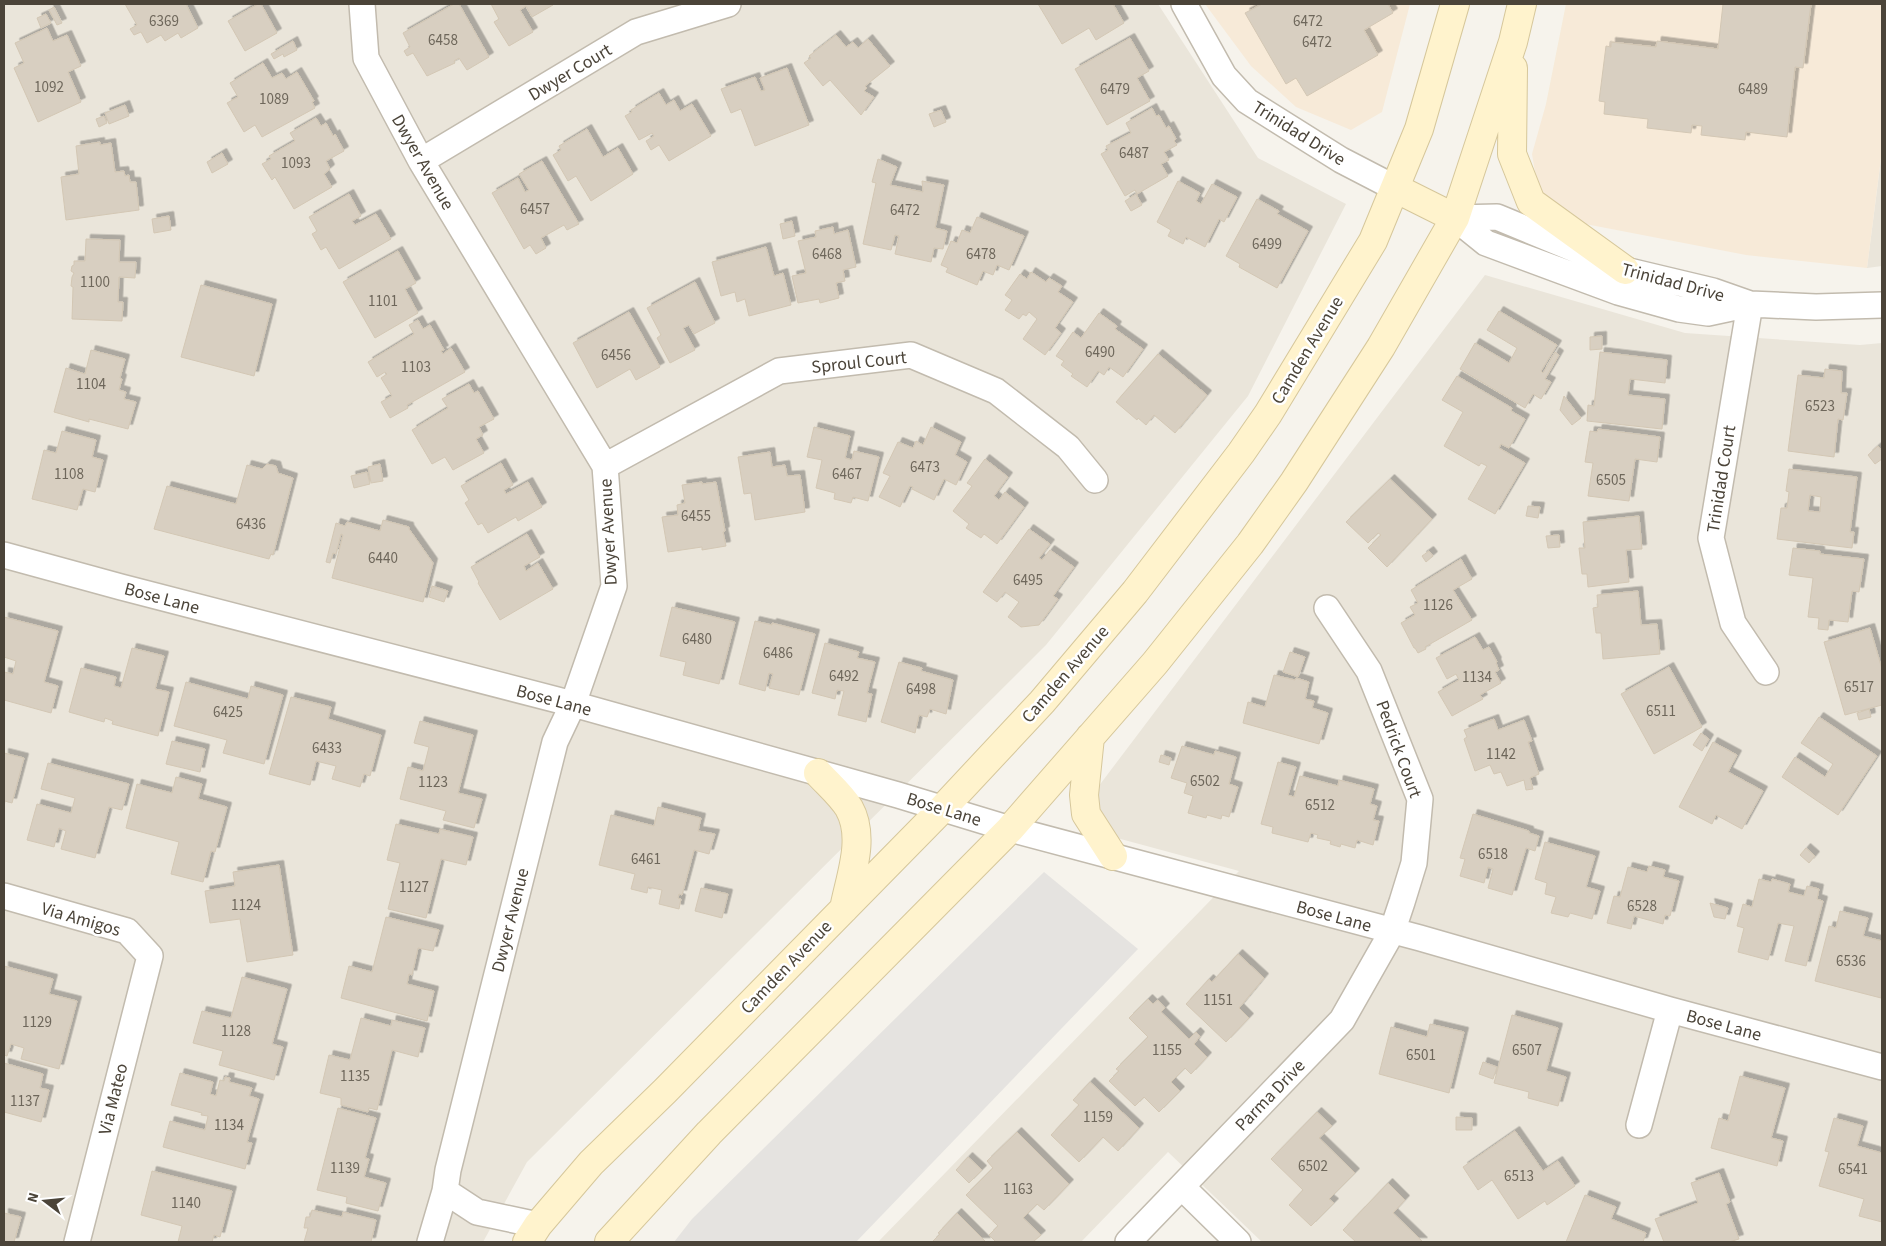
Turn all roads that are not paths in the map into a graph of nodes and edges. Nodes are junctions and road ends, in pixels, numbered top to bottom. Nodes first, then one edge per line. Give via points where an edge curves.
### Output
1 (362, 4) edge
2 (728, 4) edge
3 (1184, 4) edge
4 (1455, 4) edge
5 (1522, 4) edge
6 (1513, 42) junction
7 (421, 161) junction
8 (1395, 188) junction
9 (1455, 218) junction
10 (1625, 270) junction
11 (1750, 304) junction
12 (1882, 305) edge
13 (605, 466) junction
14 (1096, 480) dead end
15 (4, 555) edge
16 (1327, 608) dead end
17 (1766, 672) dead end
18 (572, 704) junction
19 (1090, 737) junction
20 (818, 773) junction
21 (943, 808) junction
22 (1010, 829) junction
23 (1113, 856) junction
24 (4, 896) edge
25 (844, 909) junction
26 (1392, 932) junction
27 (150, 956) joint
28 (1670, 1010) junction
29 (1882, 1067) edge
30 (1639, 1125) dead end
31 (1182, 1187) junction
32 (445, 1191) junction
33 (532, 1233) edge
34 (77, 1242) edge
35 (430, 1242) edge
36 (609, 1242) edge
37 (1128, 1242) edge
38 (1238, 1242) edge

1 - 7 street, Dwyer Avenue via 366,58
2 - 7 street, Dwyer Court via 636,32
3 - 8 street, Trinidad Drive via 1224,76 1247,101 1342,160
4 - 8 main road, Camden Avenue via 1419,129
5 - 6 main road
6 - 9 main road
6 - 10 main road via 1512,154 1531,202
7 - 13 street, Dwyer Avenue
8 - 9 main road, Trinidad Drive
8 - 21 main road, Camden Avenue via 1373,241 1241,453 1135,592 1061,680
9 - 10 street, Trinidad Drive via 1497,217
9 - 11 street, Trinidad Drive via 1486,243 1618,292 1708,313
9 - 19 main road via 1381,347 1294,482 1250,544 1155,663
10 - 11 street, Trinidad Drive
11 - 12 street, Trinidad Drive
11 - 17 street, Trinidad Court via 1711,538 1733,622
13 - 14 street, Sproul Court via 778,371 911,355 996,391 1068,447
13 - 18 street, Dwyer Avenue via 614,586
15 - 18 street, Bose Lane
16 - 26 street, Pedrick Court via 1369,671 1420,799 1414,863
18 - 20 street, Bose Lane
18 - 32 street, Dwyer Avenue via 555,742
19 - 22 main road
19 - 23 main road via 1084,796 1086,814
20 - 21 street, Bose Lane
20 - 25 main road via 848,808 857,827
21 - 22 street, Bose Lane
21 - 25 main road, Camden Avenue
22 - 23 street, Bose Lane
22 - 36 main road via 709,1133
23 - 26 street, Bose Lane
24 - 27 street, Via Amigos via 127,931
25 - 33 main road, Camden Avenue via 592,1163
26 - 28 street, Bose Lane
26 - 31 street, Parma Drive via 1342,1020
27 - 34 street, Via Mateo
28 - 29 street, Bose Lane
28 - 30 street
31 - 37 street, Parma Drive
31 - 38 street
32 - 33 street via 477,1212
32 - 35 street, Dwyer Avenue

